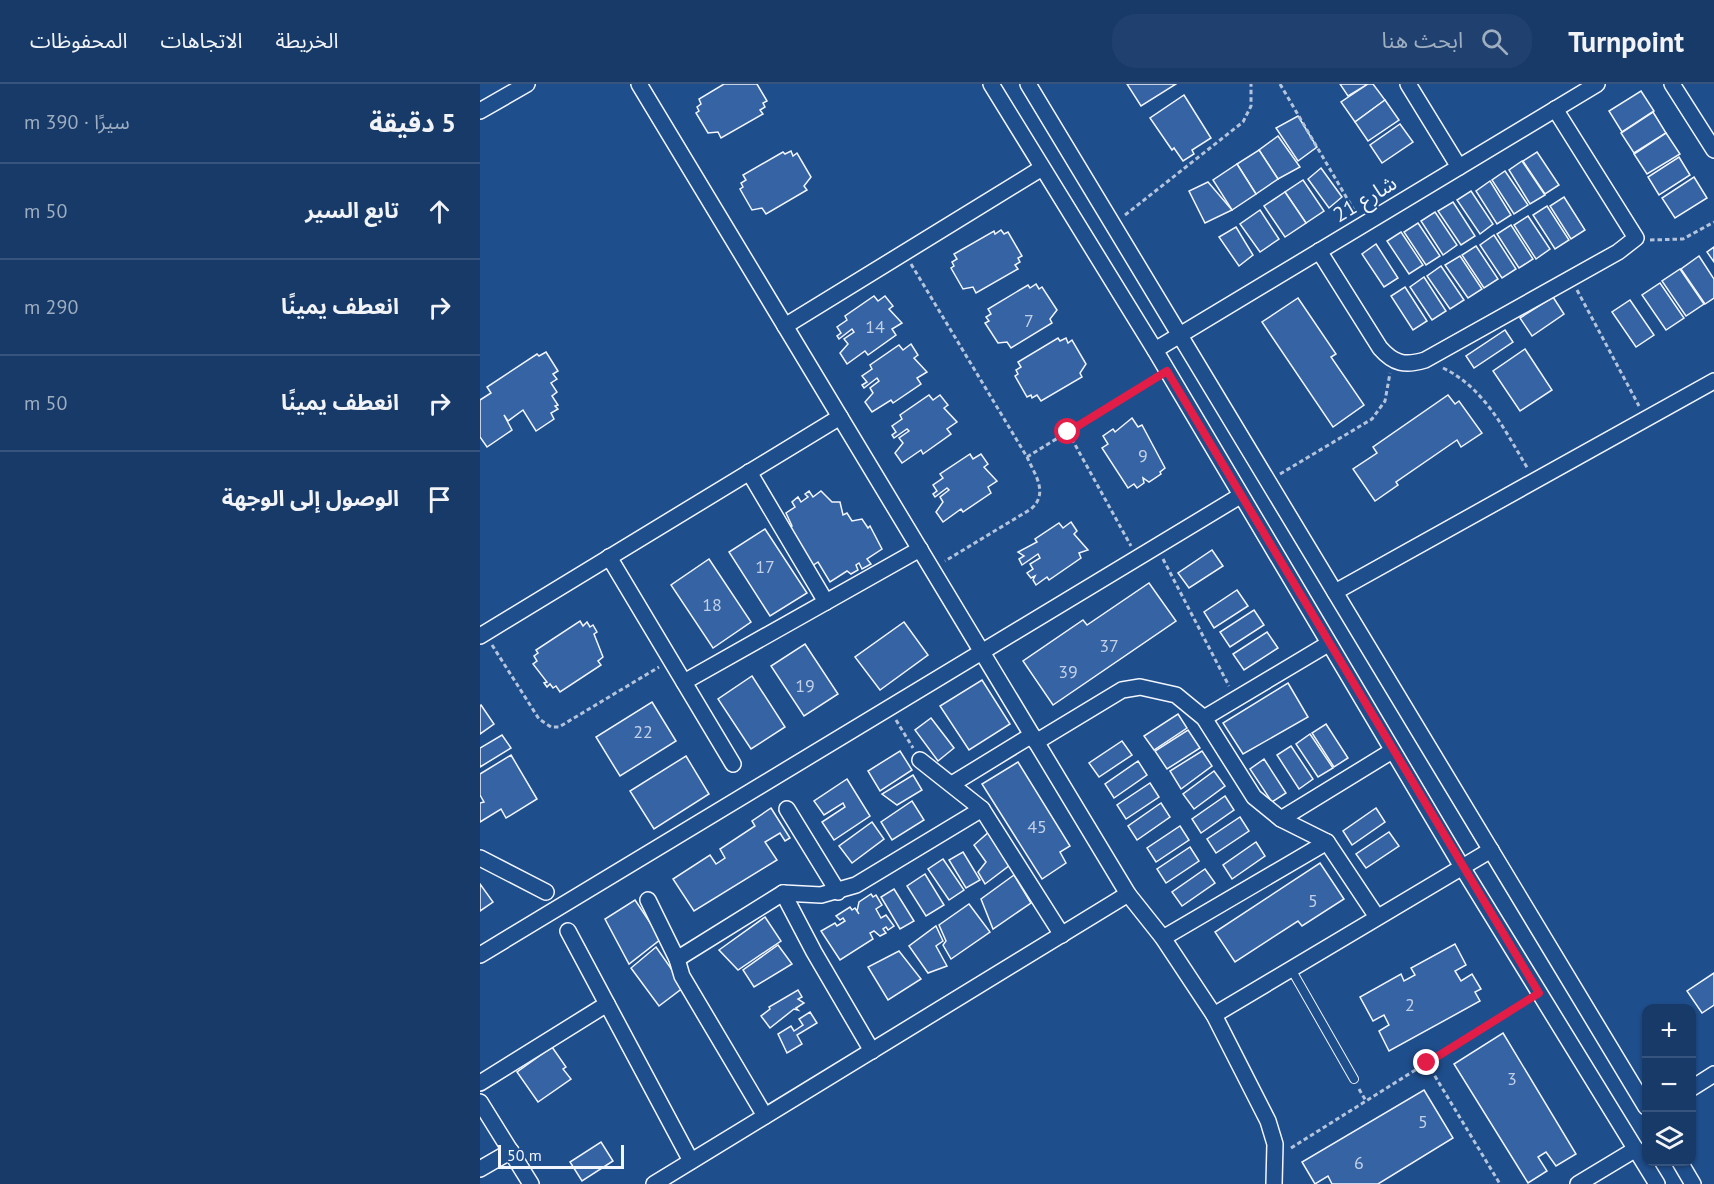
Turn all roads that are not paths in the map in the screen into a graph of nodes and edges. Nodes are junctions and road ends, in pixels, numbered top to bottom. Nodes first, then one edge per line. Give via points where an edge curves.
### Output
1 (527, 84) edge
2 (639, 84) edge
3 (991, 84) edge
4 (1028, 84) edge
5 (1408, 84) edge
6 (1597, 84) edge
7 (1672, 84) edge
8 (1555, 109) junction
9 (480, 111) edge
10 (1714, 150) edge
11 (1459, 167) junction
12 (1042, 168) junction
13 (1319, 251) junction
14 (785, 326) junction
15 (1180, 335) junction
16 (1155, 350) junction
17 (1714, 381) edge
18 (840, 417) junction
19 (749, 472) junction
20 (1240, 496) junction
21 (920, 549) junction
22 (609, 557) junction
23 (1335, 592) junction
24 (826, 602) junction
25 (482, 634) edge
26 (1328, 644) junction
27 (982, 652) junction
28 (684, 682) junction
29 (1204, 718) junction
30 (1034, 738) junction
31 (1392, 751) junction
32 (921, 760) road end
33 (733, 764) dead end
34 (952, 784) junction
35 (787, 809) dead end
36 (982, 809) junction
37 (1281, 819) junction
38 (1328, 842) junction
39 (1491, 850) junction
40 (480, 858) edge
41 (1462, 867) junction
42 (546, 892) dead end
43 (838, 892) junction
44 (783, 893) junction
45 (1128, 894) junction
46 (648, 900) dead end
47 (1377, 917) junction
48 (568, 931) dead end
49 (1062, 935) junction
50 (1163, 938) junction
51 (480, 956) edge
52 (677, 959) junction
53 (1291, 969) junction
54 (607, 1004) junction
55 (1214, 1015) junction
56 (872, 1051) junction
57 (1714, 1074) edge
58 (1354, 1079) dead end
59 (480, 1083) edge
60 (1696, 1085) edge
61 (1642, 1099) edge
62 (480, 1102) edge
63 (765, 1116) junction
64 (1636, 1149) junction
65 (511, 1151) junction
66 (691, 1161) junction
67 (1683, 1166) edge
68 (480, 1169) edge
69 (531, 1184) edge
70 (654, 1184) edge
71 (1274, 1184) edge
72 (1578, 1184) edge
73 (1657, 1184) edge
74 (1693, 1184) edge

1 - 9 street
2 - 14 street
3 - 12 street
4 - 15 street
5 - 11 street
6 - 8 street, شارع 21
7 - 10 street
8 - 11 street, شارع 21
8 - 13 street via 1636,238 1618,252 1425,360 1409,365 1392,361 1380,348
11 - 13 street, شارع 21
12 - 14 street
12 - 16 street
13 - 15 street, شارع 21
14 - 18 street
15 - 16 street, شارع 21
15 - 23 street
16 - 20 street
17 - 23 street
18 - 19 street
18 - 21 street
19 - 22 street
19 - 24 street
20 - 26 street
20 - 27 street
21 - 24 street
21 - 27 street
22 - 25 street
22 - 28 street
23 - 39 street
24 - 28 street
26 - 29 street
26 - 31 street
27 - 30 street
27 - 51 street
28 - 33 street
29 - 30 street via 1176,694 1140,687 1122,690
29 - 37 street via 1254,797
30 - 34 street
30 - 45 street
31 - 37 street
31 - 41 street
32 - 34 street
34 - 36 street
35 - 43 street
36 - 43 street
36 - 49 street
37 - 38 street
38 - 47 street
38 - 50 street
39 - 41 street
39 - 61 street
40 - 42 street
41 - 47 street
41 - 64 street
43 - 44 street
44 - 52 street
44 - 56 street
45 - 49 street
45 - 50 street
46 - 52 street
47 - 53 street
48 - 54 street
49 - 56 street
50 - 55 street
52 - 63 street via 682,976
53 - 55 street
53 - 58 lane
54 - 59 street
54 - 66 street
55 - 71 street via 1268,1121 1276,1157
56 - 63 street
57 - 60 street
62 - 65 street
63 - 66 street
64 - 72 street
64 - 73 street
65 - 68 street
65 - 69 street
66 - 70 street
67 - 74 street

